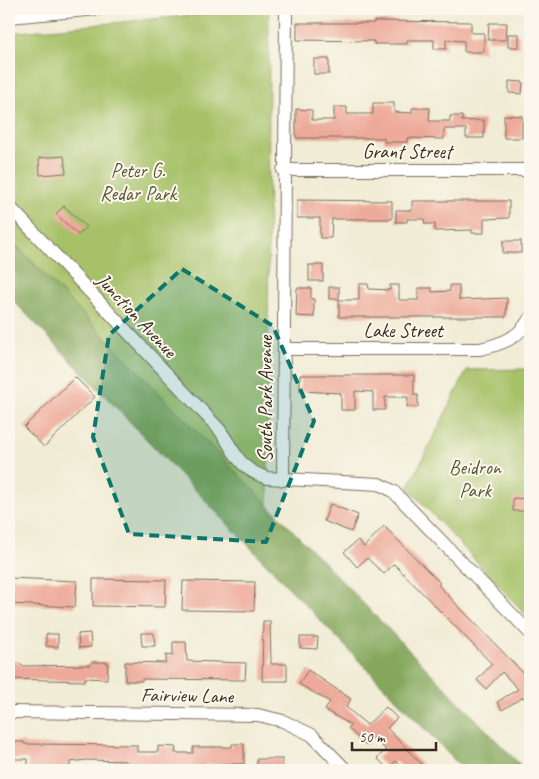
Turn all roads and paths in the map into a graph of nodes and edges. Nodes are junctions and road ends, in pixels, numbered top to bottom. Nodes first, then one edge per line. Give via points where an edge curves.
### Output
1 (98, 9) edge
2 (286, 9) edge
3 (9, 18) edge
4 (284, 170) junction
5 (530, 170) edge
6 (9, 206) edge
7 (530, 318) edge
8 (284, 349) junction
9 (283, 480) junction
10 (530, 633) edge
11 (9, 712) edge
12 (346, 770) edge

1 - 3 street
2 - 4 street, South Park Avenue
4 - 5 street, Grant Street
4 - 8 street, South Park Avenue
6 - 9 street, Junction Avenue via 219,429 242,465 254,474
7 - 8 street, Lake Street via 518,334 503,344 480,349
8 - 9 street, South Park Avenue
9 - 10 street, South Park Avenue via 379,484 393,491
11 - 12 street, Fairview Lane via 258,715 283,721 312,735

